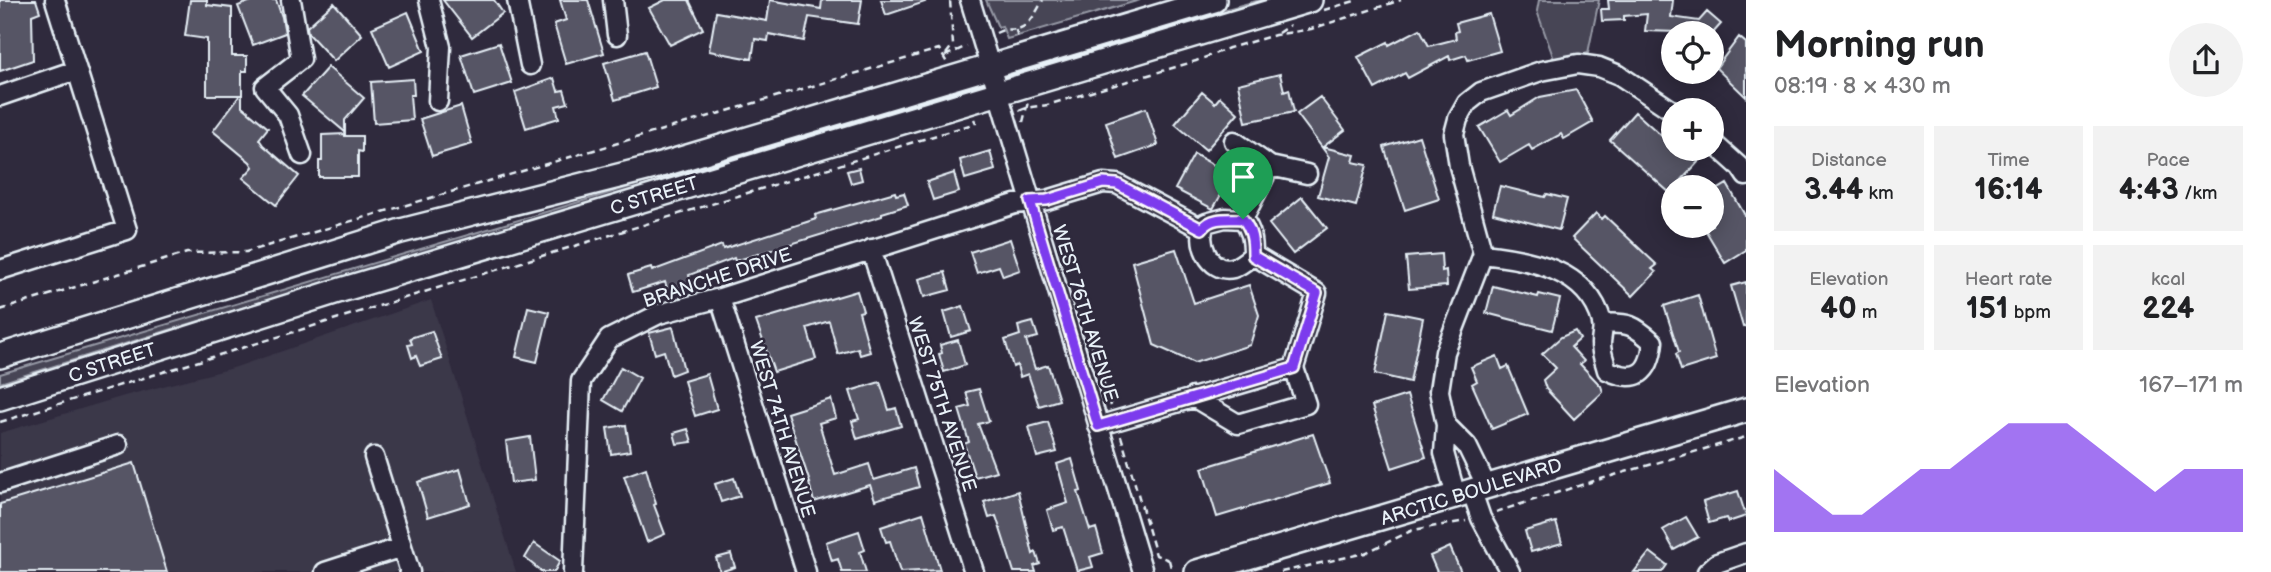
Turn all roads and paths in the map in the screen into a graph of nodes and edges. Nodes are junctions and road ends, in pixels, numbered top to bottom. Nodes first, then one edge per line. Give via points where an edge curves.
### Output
1 (55, 0) edge
2 (291, 0) edge
3 (429, 0) edge
4 (517, 0) edge
5 (613, 0) edge
6 (950, 0) edge
7 (970, 0) edge
8 (1043, 0) edge
9 (1214, 0) edge
10 (1310, 0) edge
11 (1401, 0) edge
12 (1016, 30) dead end
13 (617, 34) dead end
14 (530, 65) dead end
15 (989, 66) junction
16 (76, 70) junction
17 (998, 93) junction
18 (0, 96) edge
19 (438, 101) dead end
20 (1661, 103) edge
21 (976, 123) dead end
22 (1023, 124) dead end
23 (1234, 141) dead end
24 (1724, 153) edge
25 (302, 155) dead end
26 (1270, 166) junction
27 (1307, 174) dead end
28 (1746, 176) edge
29 (1030, 201) junction
30 (1243, 219) junction
31 (1202, 229) junction
32 (871, 249) junction
33 (1483, 254) junction
34 (1253, 256) junction
35 (0, 270) edge
36 (720, 298) junction
37 (0, 310) edge
38 (1602, 324) dead end
39 (1090, 340) dead end
40 (0, 356) edge
41 (1294, 368) junction
42 (1193, 397) junction
43 (0, 398) edge
44 (1746, 410) edge
45 (0, 422) edge
46 (1107, 423) junction
47 (1446, 425) junction
48 (1746, 437) edge
49 (118, 445) dead end
50 (374, 457) dead end
51 (0, 482) edge
52 (1472, 492) junction
53 (1481, 518) junction
54 (402, 547) junction
55 (1746, 553) edge
56 (325, 572) edge
57 (410, 572) edge
58 (573, 572) edge
59 (806, 572) edge
60 (974, 572) edge
61 (1143, 572) edge
62 (1172, 572) edge
63 (1197, 572) edge
64 (1281, 572) edge
65 (1510, 572) edge
66 (1707, 572) edge

1 - 16 street
2 - 25 street via 301,59 265,87 288,114
3 - 19 street via 441,47
4 - 14 street
5 - 13 street
6 - 37 path via 953,45 944,57 939,49 246,252 187,253
7 - 15 street, WEST 76TH AVENUE
8 - 12 path via 1029,22
9 - 15 main road, C STREET
10 - 17 main road, C STREET
11 - 22 path via 1046,105 1028,106
15 - 17 street, WEST 76TH AVENUE
15 - 40 main road, C STREET via 654,167 401,231
16 - 18 street
16 - 35 street via 127,230
17 - 29 street, WEST 76TH AVENUE
17 - 43 main road, C STREET via 354,286
20 - 33 street via 1619,75 1599,66 1578,64 1541,71 1481,92 1467,103 1454,134
21 - 45 path
23 - 26 street
24 - 28 street
26 - 27 street
26 - 30 street
29 - 31 street, BRANCHE DRIVE via 1117,184
29 - 32 street, BRANCHE DRIVE
29 - 46 street, WEST 76TH AVENUE
30 - 31 street via 1214,220
30 - 34 street via 1253,240
31 - 34 street via 1205,251 1219,267 1233,268
32 - 36 street, BRANCHE DRIVE
32 - 60 street, WEST 75TH AVENUE
33 - 38 street via 1525,259 1565,274 1590,297
33 - 47 street via 1445,352 1439,391
34 - 41 street via 1317,293
36 - 58 street, BRANCHE DRIVE via 659,314 610,339 581,381
36 - 59 street, WEST 74TH AVENUE
39 - 46 path
41 - 42 street
41 - 42 street via 1306,404 1238,424
42 - 46 street
44 - 52 main road, ARCTIC BOULEVARD
46 - 61 street, WEST 76TH AVENUE
46 - 62 path via 1156,555 1169,560
47 - 52 street via 1467,446
47 - 52 street via 1444,453
48 - 53 path
49 - 51 street
50 - 54 street
52 - 53 street
52 - 63 main road, ARCTIC BOULEVARD
53 - 64 path via 1413,530 1365,553
53 - 65 street
54 - 56 street
54 - 57 street
55 - 66 street via 1717,563

